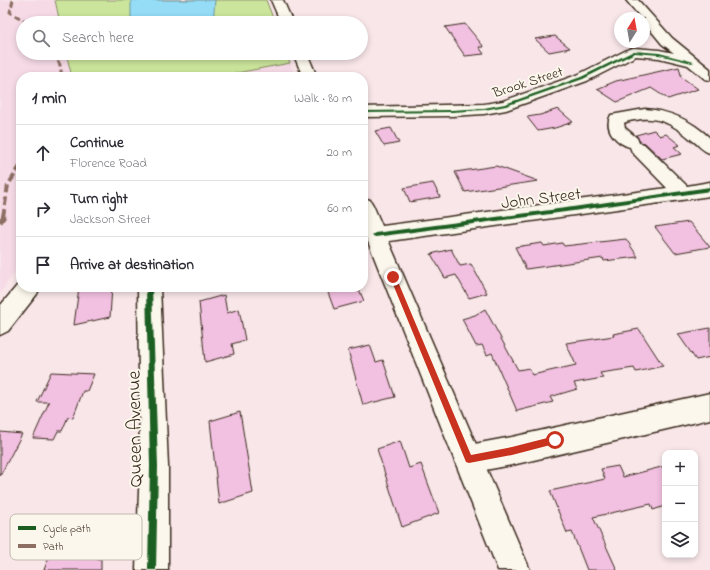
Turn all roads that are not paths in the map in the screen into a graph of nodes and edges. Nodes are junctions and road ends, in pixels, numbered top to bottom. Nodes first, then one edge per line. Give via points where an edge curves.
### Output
1 (277, 0) edge
2 (632, 0) edge
3 (284, 16) edge
4 (654, 27) junction
5 (634, 52) junction
6 (303, 60) edge
7 (692, 62) junction
8 (308, 72) edge
9 (710, 76) edge
10 (368, 112) edge
11 (710, 147) edge
12 (710, 189) edge
13 (684, 193) junction
14 (368, 218) edge
15 (375, 235) junction
16 (25, 292) edge
17 (149, 292) edge
18 (0, 324) edge
19 (710, 406) edge
20 (469, 459) junction
21 (152, 570) edge
22 (514, 570) edge

1 - 3 street
2 - 4 street
4 - 5 street, Brook Street via 643,46
4 - 7 street
5 - 7 street via 659,54
5 - 10 street, Brook Street via 582,78 506,105 452,111
6 - 8 street
7 - 9 street
11 - 13 street via 696,134 667,116 630,114 617,119 616,129
12 - 13 street, John Street
13 - 15 street, John Street
14 - 15 street
15 - 20 street
16 - 18 street
17 - 21 street, Queen Avenue via 154,466
19 - 20 street
20 - 22 street

